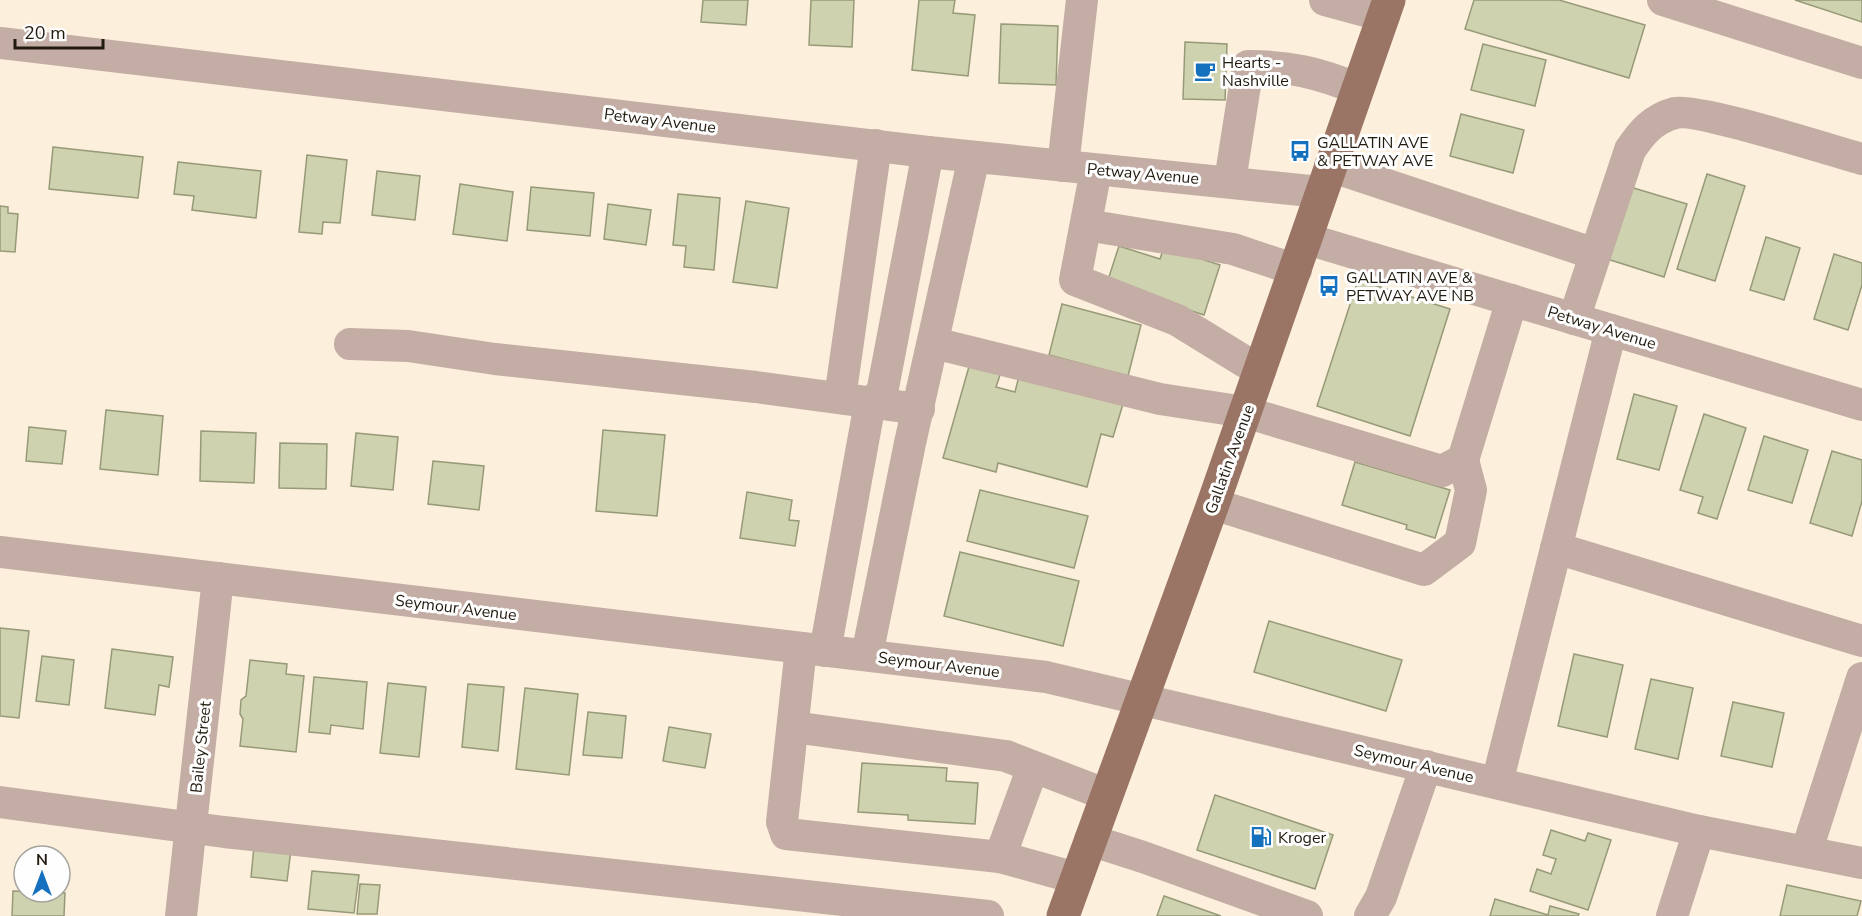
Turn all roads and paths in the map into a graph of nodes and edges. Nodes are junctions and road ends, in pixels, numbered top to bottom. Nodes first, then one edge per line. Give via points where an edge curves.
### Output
1 (1082, 0) edge
2 (1325, 0) edge
3 (1663, 0) edge
4 (1386, 8) edge
5 (0, 43) edge
6 (1862, 63) edge
7 (1358, 88) junction
8 (876, 145) junction
9 (928, 152) junction
10 (974, 157) junction
11 (1862, 159) edge
12 (1063, 166) junction
13 (1096, 170) junction
14 (1325, 179) junction
15 (1230, 181) junction
16 (1086, 225) junction
17 (1307, 239) junction
18 (1595, 254) junction
19 (1296, 270) junction
20 (1512, 300) junction
21 (1574, 319) junction
22 (1611, 330) junction
23 (934, 343) junction
24 (350, 344) dead end
25 (1260, 371) junction
26 (855, 400) junction
27 (1862, 405) edge
28 (919, 409) junction
29 (1245, 412) junction
30 (1464, 460) junction
31 (1213, 504) junction
32 (1556, 548) junction
33 (0, 552) edge
34 (218, 578) junction
35 (1862, 641) edge
36 (813, 650) junction
37 (867, 655) junction
38 (1862, 678) edge
39 (1144, 699) junction
40 (793, 727) junction
41 (1426, 766) junction
42 (1033, 767) junction
43 (1497, 783) junction
44 (1107, 795) junction
45 (0, 802) edge
46 (191, 828) junction
47 (1699, 831) junction
48 (1090, 840) junction
49 (1807, 850) junction
50 (1000, 857) junction
51 (1862, 863) edge
52 (1076, 878) junction
53 (181, 916) edge
54 (988, 916) edge
55 (1063, 916) edge
56 (1307, 916) edge
57 (1370, 916) edge
58 (1672, 916) edge

1 - 12 street
2 - 4 street
3 - 6 street
4 - 7 main road, Gallatin Avenue
5 - 8 street, Petway Avenue
7 - 14 main road, Gallatin Avenue
7 - 15 street via 1319,73 1279,66 1248,66
8 - 9 street, Petway Avenue
8 - 26 street
9 - 10 street, Petway Avenue
9 - 26 street via 882,393
10 - 12 street, Petway Avenue
10 - 23 street
11 - 18 street via 1677,112 1645,129 1630,150
12 - 13 street, Petway Avenue
13 - 15 street, Petway Avenue
13 - 16 street
14 - 15 street, Petway Avenue
14 - 17 main road, Gallatin Avenue
14 - 18 street, Petway Avenue
16 - 19 street via 1233,249
16 - 25 street via 1075,280 1177,320
17 - 19 main road, Gallatin Avenue
17 - 20 street, Petway Avenue
18 - 21 street
19 - 25 main road, Gallatin Avenue
20 - 21 street, Petway Avenue
20 - 30 street
21 - 22 street, Petway Avenue
22 - 27 street, Petway Avenue
22 - 32 street
23 - 28 street
23 - 29 street via 1160,399
24 - 26 street via 408,346
25 - 29 main road, Gallatin Avenue
26 - 28 street
26 - 36 street
28 - 37 street
29 - 30 street via 1442,471
29 - 31 main road, Gallatin Avenue
30 - 31 street via 1472,490 1460,543 1425,570
31 - 39 main road, Gallatin Avenue
32 - 35 street
32 - 43 street
33 - 34 street, Seymour Avenue
34 - 36 street, Seymour Avenue
34 - 46 street, Bailey Street
36 - 37 street, Seymour Avenue
36 - 40 street
37 - 39 street, Seymour Avenue via 1046,677
38 - 49 street
39 - 41 street, Seymour Avenue
39 - 44 main road, Gallatin Avenue
40 - 42 street via 1006,756
40 - 50 street via 782,822 786,834
41 - 43 street, Seymour Avenue
41 - 57 street via 1381,897
42 - 44 street
42 - 50 street
43 - 47 street, Seymour Avenue
44 - 48 main road, Gallatin Avenue
45 - 46 street
46 - 53 street, Bailey Street
46 - 54 street
47 - 49 street, Seymour Avenue
47 - 58 street
48 - 52 main road, Gallatin Avenue
48 - 56 street
49 - 51 street, Seymour Avenue
50 - 52 street
52 - 55 main road, Gallatin Avenue

